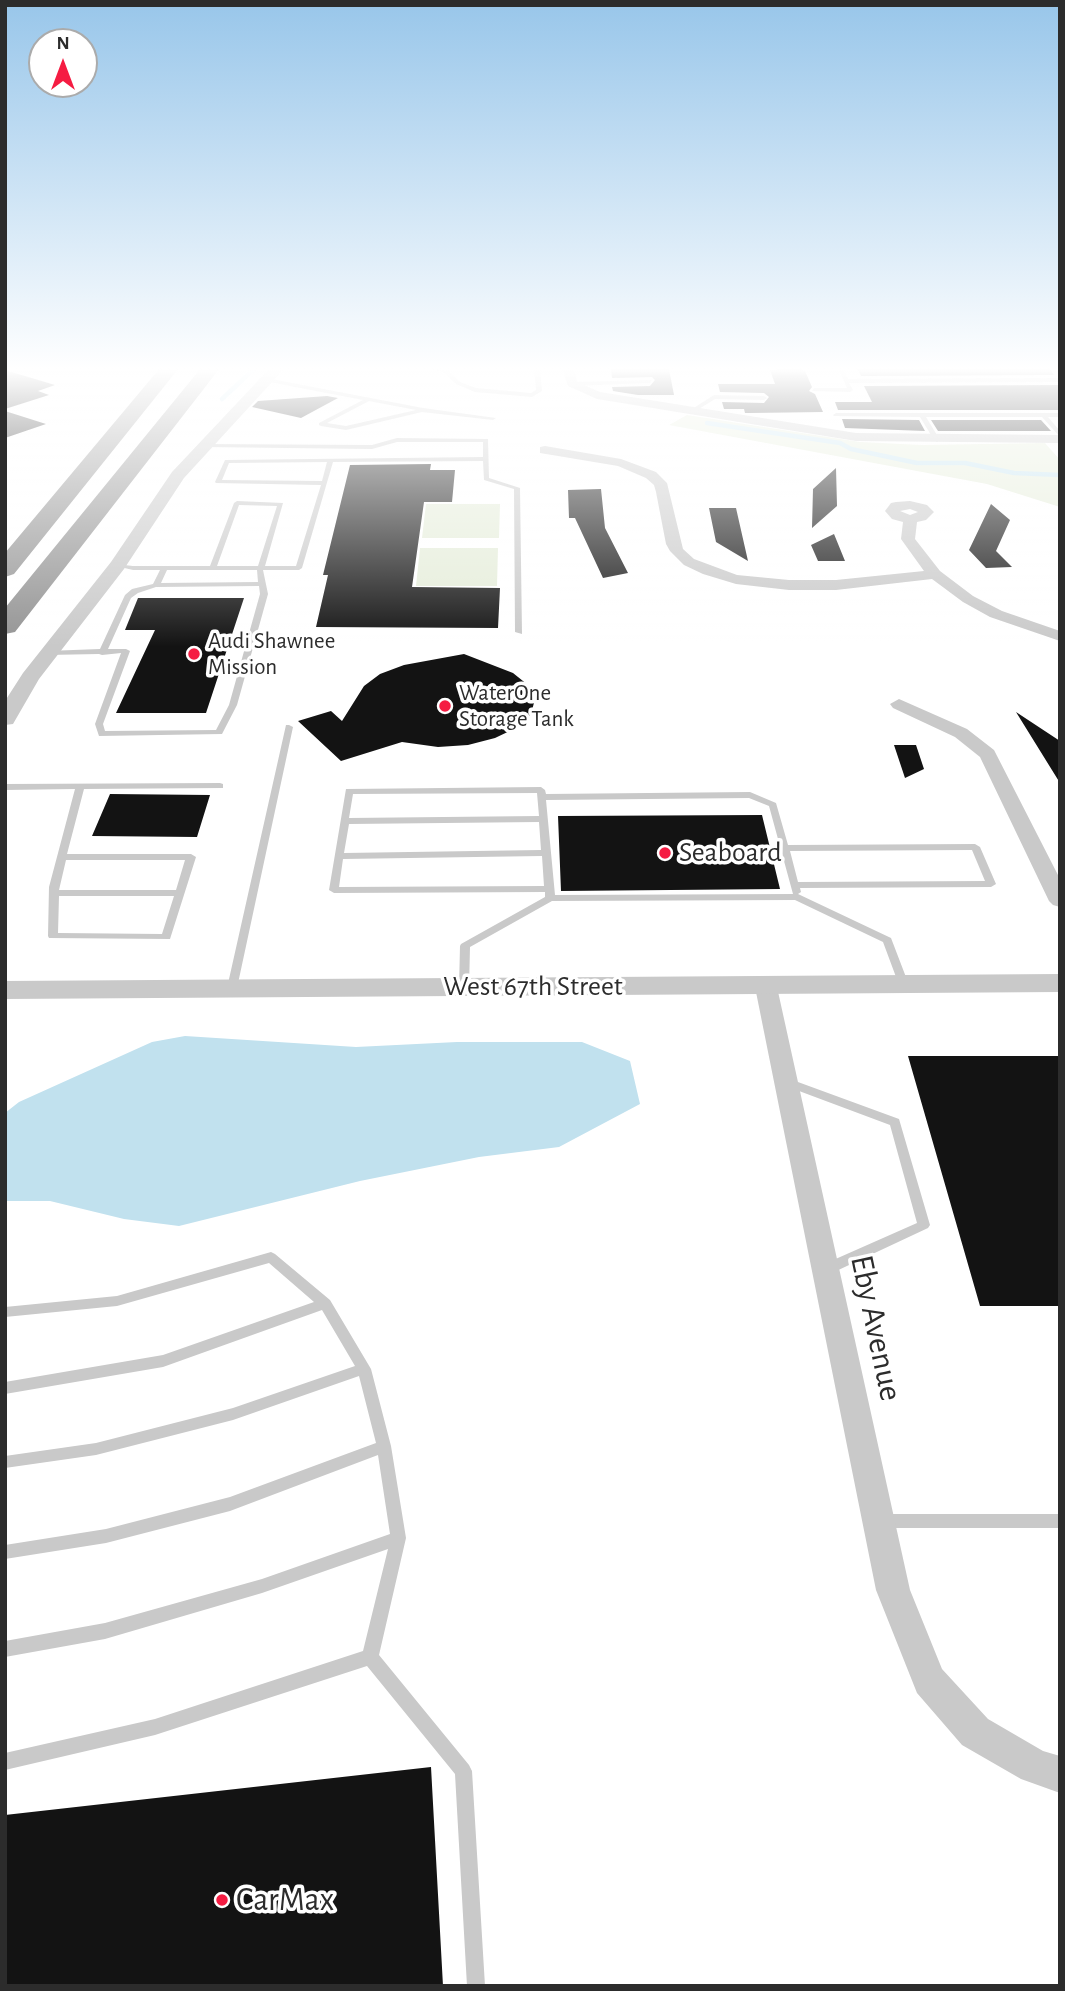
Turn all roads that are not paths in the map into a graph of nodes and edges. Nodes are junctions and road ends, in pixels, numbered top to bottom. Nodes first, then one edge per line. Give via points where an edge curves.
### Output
1 (331, 460) edge
2 (94, 461) edge
3 (137, 461) edge
4 (190, 461) edge
5 (236, 461) edge
6 (486, 461) edge
7 (609, 461) edge
8 (324, 483) junction
9 (910, 519) dead end
10 (118, 565) junction
11 (165, 568) junction
12 (213, 568) junction
13 (5, 569) edge
14 (260, 570) junction
15 (935, 574) junction
16 (262, 584) junction
17 (156, 585) junction
18 (5, 626) edge
19 (519, 632) dead end
20 (1060, 636) edge
21 (47, 653) junction
22 (102, 653) junction
23 (898, 704) dead end
24 (5, 719) edge
25 (289, 727) dead end
26 (220, 786) dead end
27 (80, 787) junction
28 (5, 788) edge
29 (542, 797) junction
30 (544, 819) junction
31 (345, 821) junction
32 (785, 848) junction
33 (546, 853) junction
34 (339, 856) junction
35 (62, 857) junction
36 (794, 885) junction
37 (54, 893) junction
38 (179, 893) junction
39 (550, 894) junction
40 (797, 897) junction
41 (1060, 901) edge
42 (1060, 983) edge
43 (904, 985) junction
44 (766, 986) junction
45 (232, 988) junction
46 (464, 988) junction
47 (5, 990) edge
48 (787, 1083) junction
49 (826, 1269) junction
50 (325, 1304) junction
51 (5, 1312) edge
52 (364, 1369) junction
53 (5, 1388) edge
54 (384, 1446) junction
55 (5, 1462) edge
56 (879, 1521) junction
57 (1060, 1521) edge
58 (398, 1538) junction
59 (5, 1552) edge
60 (5, 1649) edge
61 (370, 1657) junction
62 (5, 1762) edge
63 (1060, 1775) edge
64 (477, 1986) edge

1 - 8 lane
2 - 13 highway
3 - 18 highway
4 - 10 street
5 - 8 lane via 227,461 218,482
6 - 19 lane via 486,479 517,488
7 - 15 street via 651,475 660,483 673,544 689,562 708,571 789,586
8 - 14 lane via 299,568
9 - 15 street via 908,539
10 - 11 lane
10 - 21 street
11 - 12 lane
11 - 17 lane
12 - 14 lane
12 - 14 lane via 237,503 281,504
14 - 16 lane
15 - 20 street via 996,614
16 - 17 lane
16 - 22 lane via 264,594 233,705 219,732 102,734 99,724 126,651
17 - 22 lane via 128,597
21 - 22 lane
21 - 24 street
23 - 41 street via 961,733 988,754
25 - 45 lane
26 - 27 lane
27 - 28 lane
27 - 35 lane
29 - 30 lane
29 - 31 lane via 541,790 349,791
29 - 32 lane via 750,795 774,805
30 - 31 lane
30 - 33 lane
31 - 34 lane
32 - 36 lane
32 - 36 lane via 975,846 991,884
33 - 34 lane
33 - 39 lane
34 - 39 lane via 334,891
35 - 37 lane
35 - 38 lane via 191,857
36 - 40 lane
37 - 38 lane
37 - 38 lane via 53,936 141,937 166,937
39 - 40 lane
39 - 46 lane via 465,946
40 - 43 lane via 887,940
42 - 43 street, West 67th Street
43 - 44 street, West 67th Street
44 - 46 street, West 67th Street
44 - 48 street, Eby Avenue
45 - 46 street, West 67th Street
45 - 47 street, West 67th Street
48 - 49 street, Eby Avenue
48 - 49 lane via 895,1122 925,1225
49 - 56 street, Eby Avenue
50 - 51 lane via 271,1257 117,1301
50 - 52 lane
50 - 53 lane via 163,1361
52 - 54 lane
52 - 55 lane via 233,1414 96,1449
54 - 58 lane
54 - 59 lane via 230,1504 106,1536
56 - 57 lane
56 - 63 street, Eby Avenue via 893,1590 929,1681 975,1732 1034,1766
58 - 60 lane via 223,1598 105,1631
58 - 61 lane
61 - 62 lane via 155,1727
61 - 64 lane via 463,1771

